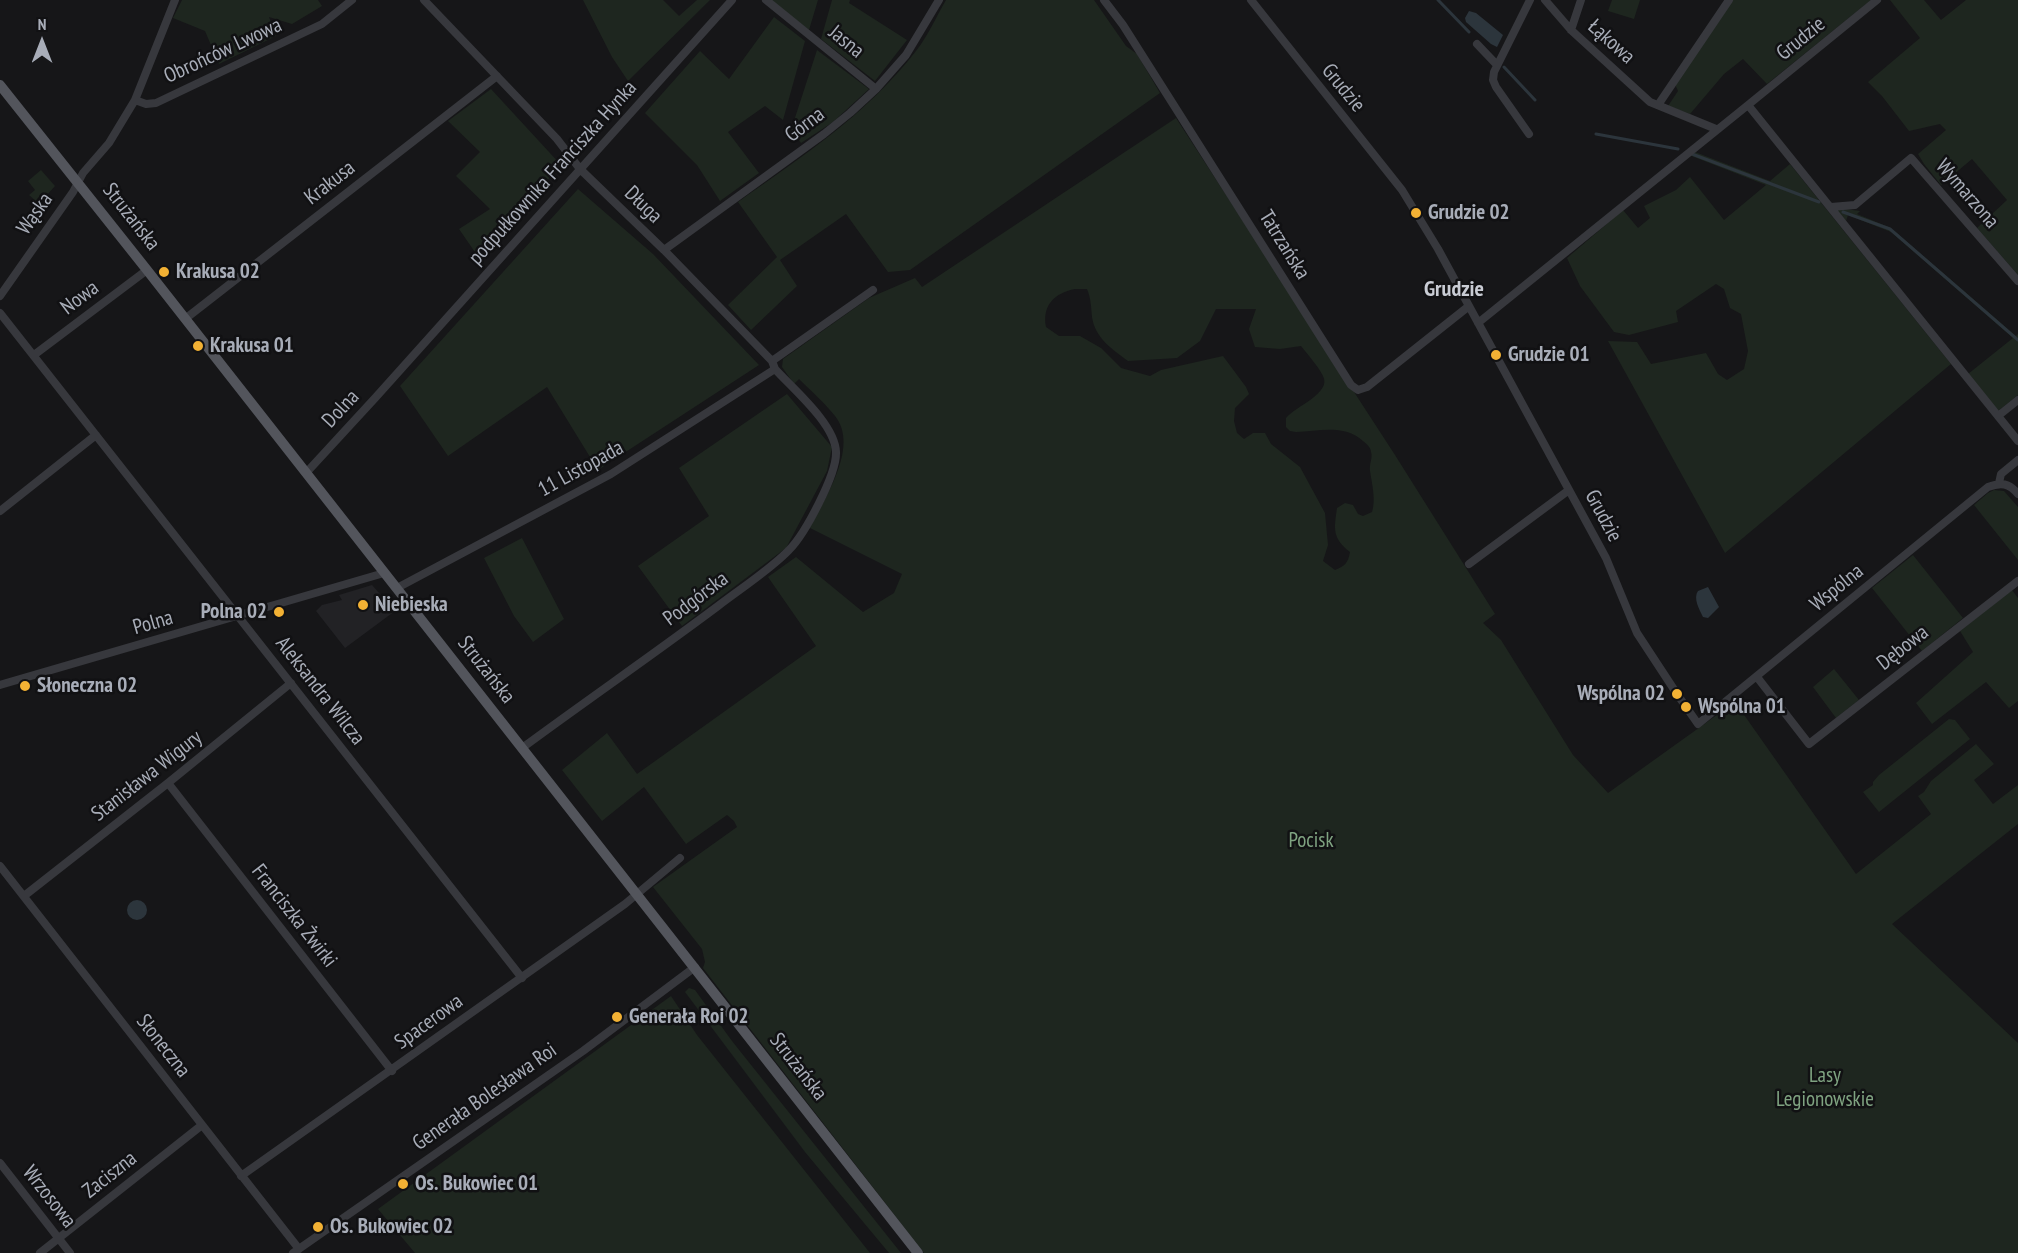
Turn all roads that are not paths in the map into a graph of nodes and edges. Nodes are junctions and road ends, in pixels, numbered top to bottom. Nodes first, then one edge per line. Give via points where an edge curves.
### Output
1 (175, 0) edge
2 (352, 0) edge
3 (423, 0) edge
4 (732, 0) edge
5 (766, 0) edge
6 (939, 0) edge
7 (1104, 0) edge
8 (1251, 0) edge
9 (1530, 0) edge
10 (1545, 0) edge
11 (1581, 0) edge
12 (1729, 0) edge
13 (1877, 0) edge
14 (1571, 30) junction
15 (1477, 44) dead end
16 (1497, 65) junction
17 (497, 76) junction
18 (0, 85) edge
19 (876, 89) junction
20 (135, 100) junction
21 (1658, 105) junction
22 (1748, 105) junction
23 (1716, 129) junction
24 (1529, 134) dead end
25 (580, 169) junction
26 (78, 182) junction
27 (1831, 207) junction
28 (664, 250) junction
29 (147, 270) junction
30 (2018, 280) edge
31 (873, 290) dead end
32 (0, 296) edge
33 (1469, 306) junction
34 (0, 313) edge
35 (185, 319) junction
36 (1479, 323) junction
37 (34, 356) junction
38 (774, 365) junction
39 (401, 369) joint
40 (2018, 400) edge
41 (1998, 416) junction
42 (96, 435) junction
43 (833, 438) joint
44 (2018, 441) edge
45 (2018, 460) edge
46 (306, 473) junction
47 (1999, 483) junction
48 (1569, 490) junction
49 (2018, 494) edge
50 (0, 511) edge
51 (1469, 564) dead end
52 (384, 573) junction
53 (2018, 581) edge
54 (397, 588) junction
55 (240, 616) junction
56 (1757, 677) junction
57 (291, 683) junction
58 (0, 685) edge
59 (1698, 724) joint
60 (522, 748) junction
61 (168, 783) junction
62 (680, 858) dead end
63 (0, 866) edge
64 (637, 895) junction
65 (24, 896) junction
66 (694, 967) junction
67 (522, 978) junction
68 (392, 1071) junction
69 (202, 1125) junction
70 (0, 1163) edge
71 (242, 1176) junction
72 (59, 1238) junction
73 (296, 1251) edge
74 (40, 1253) edge
75 (70, 1253) edge
76 (918, 1253) edge

1 - 20 street, Wąska
2 - 20 street, Obrońców Lwowa via 322,24 217,75 156,103
3 - 17 street, Długa
4 - 25 street, podpułkownika Franciszka Hynka
5 - 19 street, Jasna
6 - 19 street, Górna via 906,56
7 - 33 street, Tatrzańska via 1351,385 1358,390 1368,387
8 - 33 street, Grudzie via 1402,190
9 - 16 street
10 - 14 street, Łąkowa
11 - 14 street
12 - 21 street
13 - 22 street, Grudzie
14 - 21 street, Łąkowa via 1644,97
15 - 16 street
16 - 24 street via 1493,80 1496,87
17 - 25 street, Długa
17 - 35 street, Krakusa
18 - 26 main road, Strużańska
19 - 28 street, Górna via 824,134
20 - 26 street, Wąska via 109,143
21 - 23 street, Łąkowa
22 - 23 street, Grudzie
22 - 27 street
23 - 36 street, Grudzie
25 - 28 street, Długa
25 - 39 street, podpułkownika Franciszka Hynka
26 - 29 main road, Strużańska
26 - 32 street, Wąska
27 - 30 street, Wymarzona via 1855,205 1911,158
27 - 41 street
28 - 38 street, Długa
29 - 35 main road, Strużańska
29 - 37 street, Nowa
31 - 38 street, 11 Listopada
33 - 36 street, Grudzie
34 - 37 street, Aleksandra Wilcza
35 - 46 main road, Strużańska
36 - 48 street, Grudzie
37 - 42 street, Aleksandra Wilcza
38 - 43 street, Długa
38 - 54 street, 11 Listopada via 611,474
39 - 46 street, Dolna
40 - 41 street
41 - 44 street
42 - 50 street
42 - 55 street, Aleksandra Wilcza
43 - 60 street, Podgórska via 836,453 831,476 790,549
45 - 47 street via 2001,474
46 - 52 main road, Strużańska
47 - 49 street
47 - 56 street, Wspólna via 1988,487
48 - 51 street
48 - 59 street, Grudzie via 1606,558 1637,633
52 - 54 main road, Strużańska
52 - 55 street, Polna
53 - 56 street, Dębowa via 1809,744
54 - 60 main road, Strużańska
55 - 57 street, Aleksandra Wilcza
55 - 58 street, Polna
56 - 59 street, Wspólna
57 - 61 street, Stanisława Wigury
57 - 67 street, Aleksandra Wilcza
60 - 64 main road, Strużańska
61 - 65 street, Stanisława Wigury
61 - 68 street, Franciszka Żwirki
62 - 64 street, Spacerowa
63 - 65 street, Słoneczna
64 - 66 main road, Strużańska
64 - 67 street, Spacerowa
65 - 69 street, Słoneczna
66 - 73 street, Generała Bolesława Roi via 583,1051
66 - 76 main road, Strużańska
67 - 68 street, Spacerowa
68 - 71 street, Spacerowa
69 - 71 street, Słoneczna
69 - 72 street, Zaciszna
70 - 72 street, Wrzosowa
71 - 73 street, Słoneczna
72 - 74 street, Zaciszna
72 - 75 street, Wrzosowa

